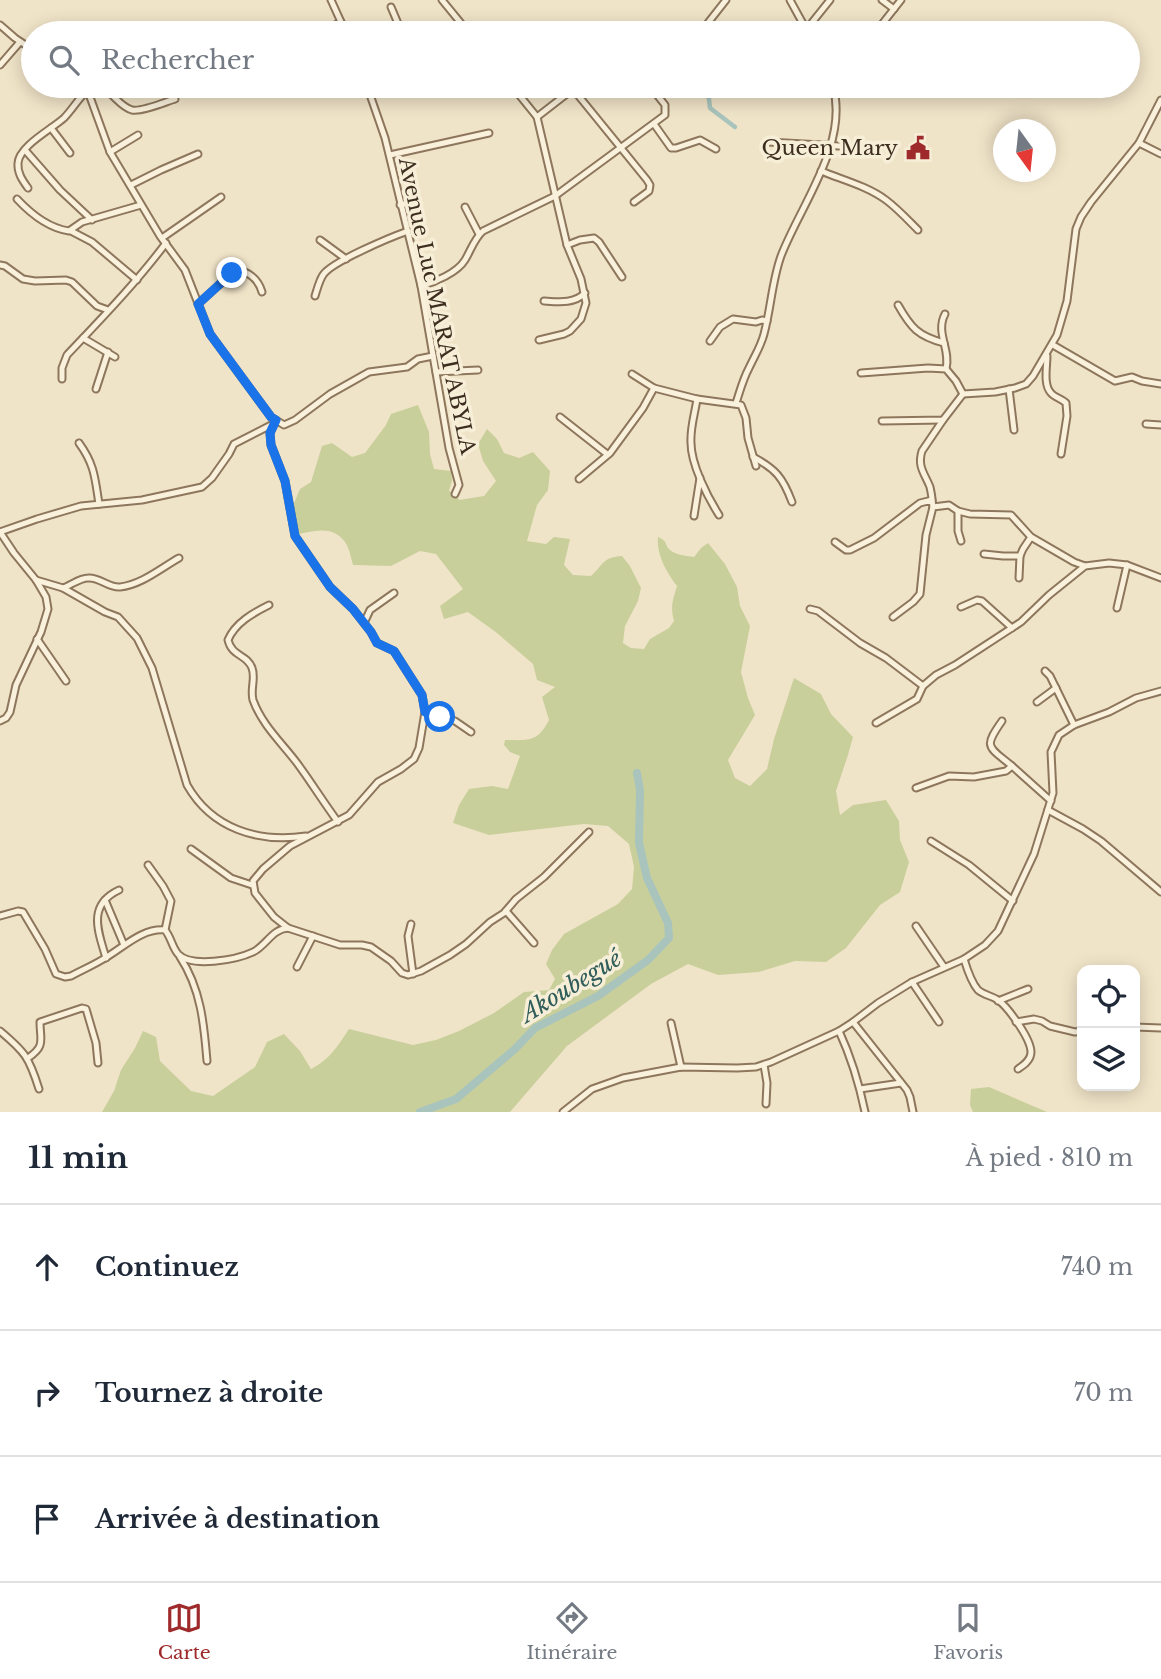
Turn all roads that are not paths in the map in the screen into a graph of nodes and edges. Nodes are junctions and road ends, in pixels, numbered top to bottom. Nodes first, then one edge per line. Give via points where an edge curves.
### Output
1 (331, 0) edge
2 (442, 0) edge
3 (726, 0) edge
4 (790, 0) edge
5 (830, 0) edge
6 (882, 0) edge
7 (901, 0) edge
8 (391, 7) dead end
9 (894, 9) junction
10 (341, 21) edge
11 (397, 21) edge
12 (459, 21) edge
13 (709, 21) edge
14 (801, 21) edge
15 (815, 21) edge
16 (884, 21) edge
17 (0, 25) edge
18 (20, 42) joint
19 (0, 65) edge
20 (79, 98) edge
21 (92, 98) edge
22 (116, 98) edge
23 (372, 98) edge
24 (524, 98) edge
25 (561, 98) edge
26 (583, 98) edge
27 (660, 98) edge
28 (835, 98) edge
29 (176, 99) dead end
30 (1161, 102) edge
31 (537, 117) junction
32 (654, 124) junction
33 (51, 128) junction
34 (489, 133) dead end
35 (138, 135) dead end
36 (768, 142) dead end
37 (1139, 143) junction
38 (830, 144) junction
39 (621, 148) junction
40 (875, 148) dead end
41 (716, 149) dead end
42 (25, 150) junction
43 (110, 152) junction
44 (70, 153) dead end
45 (198, 154) dead end
46 (1161, 154) edge
47 (390, 155) junction
48 (821, 171) junction
49 (131, 185) junction
50 (28, 188) dead end
51 (555, 196) junction
52 (221, 197) dead end
53 (17, 199) dead end
54 (413, 202) dead end
55 (634, 202) dead end
56 (141, 205) junction
57 (400, 205) junction
58 (466, 207) dead end
59 (92, 220) junction
60 (918, 230) dead end
61 (71, 231) junction
62 (408, 231) junction
63 (479, 234) junction
64 (320, 240) dead end
65 (164, 241) junction
66 (567, 245) junction
67 (346, 259) junction
68 (0, 265) edge
69 (622, 277) dead end
70 (137, 280) junction
71 (421, 286) junction
72 (262, 292) dead end
73 (585, 293) junction
74 (315, 296) dead end
75 (544, 301) dead end
76 (198, 304) junction
77 (898, 304) dead end
78 (108, 310) junction
79 (945, 314) dead end
80 (767, 321) junction
81 (83, 338) junction
82 (539, 340) dead end
83 (710, 341) dead end
84 (944, 343) junction
85 (1053, 345) junction
86 (108, 352) junction
87 (1048, 353) junction
88 (433, 356) junction
89 (115, 357) dead end
90 (946, 369) junction
91 (478, 370) dead end
92 (436, 372) junction
93 (632, 373) dead end
94 (861, 373) dead end
95 (62, 379) dead end
96 (1161, 384) edge
97 (654, 388) junction
98 (96, 389) dead end
99 (1009, 389) junction
100 (963, 394) junction
101 (697, 399) junction
102 (737, 403) junction
103 (560, 417) dead end
104 (943, 420) junction
105 (275, 421) junction
106 (882, 421) dead end
107 (1146, 424) dead end
108 (1161, 425) edge
109 (1014, 430) dead end
110 (79, 443) dead end
111 (607, 454) junction
112 (1061, 454) dead end
113 (753, 457) junction
114 (756, 466) dead end
115 (700, 478) junction
116 (579, 480) dead end
117 (455, 494) dead end
118 (792, 502) dead end
119 (933, 503) junction
120 (99, 504) junction
121 (958, 510) junction
122 (719, 515) dead end
123 (694, 516) dead end
124 (0, 532) edge
125 (1031, 537) junction
126 (961, 541) dead end
127 (835, 542) dead end
128 (984, 554) dead end
129 (1020, 556) junction
130 (179, 558) dead end
131 (1127, 565) junction
132 (1085, 566) junction
133 (1019, 578) dead end
134 (1161, 578) edge
135 (36, 580) junction
136 (63, 588) junction
137 (394, 593) dead end
138 (269, 605) dead end
139 (961, 607) dead end
140 (1117, 608) dead end
141 (810, 609) dead end
142 (893, 617) dead end
143 (364, 622) junction
144 (1013, 628) junction
145 (37, 639) junction
146 (1045, 671) dead end
147 (66, 681) dead end
148 (923, 686) junction
149 (1056, 688) junction
150 (1161, 691) edge
151 (1037, 702) dead end
152 (425, 712) junction
153 (0, 721) edge
154 (1002, 721) dead end
155 (876, 723) dead end
156 (1074, 725) junction
157 (471, 732) dead end
158 (1012, 766) junction
159 (916, 788) dead end
160 (1051, 801) junction
161 (1048, 810) junction
162 (338, 822) junction
163 (589, 832) dead end
164 (309, 836) junction
165 (288, 837) junction
166 (930, 841) dead end
167 (290, 846) junction
168 (191, 849) dead end
169 (148, 865) dead end
170 (252, 885) junction
171 (119, 890) dead end
172 (1161, 891) edge
173 (105, 900) junction
174 (1013, 901) junction
175 (506, 911) junction
176 (0, 916) edge
177 (278, 920) junction
178 (411, 925) dead end
179 (916, 926) dead end
180 (288, 928) junction
181 (165, 930) junction
182 (277, 931) junction
183 (313, 936) junction
184 (534, 943) dead end
185 (124, 945) junction
186 (178, 955) junction
187 (106, 958) junction
188 (964, 959) junction
189 (297, 967) dead end
190 (944, 967) junction
191 (413, 974) junction
192 (912, 982) junction
193 (1028, 989) dead end
194 (998, 1001) junction
195 (853, 1022) junction
196 (939, 1022) dead end
197 (1016, 1022) junction
198 (670, 1023) dead end
199 (1140, 1027) edge
200 (1161, 1028) edge
201 (0, 1031) edge
202 (839, 1031) junction
203 (1077, 1032) edge
204 (28, 1058) junction
205 (207, 1061) dead end
206 (98, 1063) dead end
207 (764, 1065) junction
208 (681, 1067) junction
209 (1018, 1069) dead end
210 (901, 1083) junction
211 (39, 1089) dead end
212 (860, 1089) junction
213 (766, 1104) dead end
214 (563, 1112) edge
215 (865, 1112) edge
216 (913, 1112) edge

1 - 10 street
2 - 12 street
3 - 13 street
4 - 14 street
5 - 15 street
6 - 9 street
7 - 9 street
8 - 11 street
9 - 16 street
17 - 18 street
18 - 19 street
20 - 33 street
21 - 43 street
22 - 29 street via 136,110
23 - 47 street, Avenue Luc MARAT ABYLA
24 - 31 street
25 - 31 street
26 - 39 street
27 - 32 street via 666,111
28 - 38 street via 837,119
30 - 37 street
31 - 51 street
32 - 39 street
32 - 41 street via 671,148 700,140
33 - 42 street
33 - 44 street
34 - 47 street
35 - 43 street
36 - 38 street
37 - 46 street
37 - 85 street via 1079,223 1067,301
38 - 40 street
38 - 48 street
39 - 51 street
39 - 55 street via 650,185
42 - 50 street via 18,164
42 - 59 street
43 - 49 street
45 - 49 street
47 - 57 street, Avenue Luc MARAT ABYLA
48 - 60 street via 885,199
48 - 80 street via 780,259
49 - 56 street
51 - 63 street
51 - 66 street
52 - 65 street
53 - 61 street via 51,226
54 - 57 street
56 - 59 street
56 - 65 street
57 - 62 street, Avenue Luc MARAT ABYLA
58 - 63 street
59 - 61 street
61 - 70 street via 92,242
62 - 67 street
62 - 71 street, Avenue Luc MARAT ABYLA
63 - 71 street via 460,267
64 - 67 street
65 - 70 street
65 - 76 street via 185,270
66 - 69 street via 594,238
66 - 73 street
67 - 74 street via 323,274
68 - 78 street via 23,279 72,282 97,306
70 - 78 street
71 - 88 street, Avenue Luc MARAT ABYLA
72 - 76 street via 253,277 240,270
73 - 75 street via 566,302
73 - 82 street via 584,312 570,331
76 - 105 street via 210,334
77 - 84 street via 915,329
78 - 81 street
79 - 84 street via 940,330
80 - 83 street via 733,319
80 - 102 street
81 - 86 street
81 - 95 street via 67,355
84 - 90 street
85 - 87 street
85 - 96 street via 1115,381 1132,377
86 - 89 street
86 - 98 street
87 - 99 street via 1026,384
87 - 112 street via 1048,390 1066,403
88 - 92 street, Avenue Luc MARAT ABYLA
88 - 105 street via 407,367 369,372 284,425
90 - 94 street
90 - 100 street
91 - 92 street
92 - 117 street, Avenue Luc MARAT ABYLA via 459,485
93 - 97 street
97 - 101 street
97 - 111 street
99 - 100 street
99 - 109 street
100 - 104 street
101 - 102 street
101 - 115 street via 691,443
102 - 113 street via 744,410
103 - 111 street
104 - 106 street
104 - 119 street via 920,457
105 - 120 street via 234,444 202,486
105 - 143 street via 271,445 285,481 295,536 330,587
107 - 108 street
110 - 120 street via 93,467
111 - 116 street
113 - 114 street
113 - 118 street via 777,473
115 - 122 street
115 - 123 street
119 - 121 street
119 - 127 street via 920,503 850,550
119 - 142 street via 920,594
120 - 124 street
121 - 125 street via 1011,515
121 - 126 street
124 - 135 street
125 - 129 street
125 - 132 street
128 - 129 street
129 - 133 street
130 - 136 street via 120,587 89,577
131 - 132 street
131 - 134 street
131 - 140 street
132 - 144 street
135 - 136 street
135 - 145 street via 48,610
136 - 165 street via 118,617 137,638 152,668 187,785 207,811 245,832
137 - 143 street via 370,610
138 - 162 street via 235,628 228,640 230,648 251,664 253,699 268,728
139 - 144 street via 982,601
141 - 148 street
143 - 152 street via 377,643 394,651 422,695
144 - 148 street
145 - 147 street
145 - 153 street via 16,685 10,712
146 - 149 street
148 - 155 street via 917,699
149 - 151 street
149 - 156 street
150 - 156 street
152 - 157 street via 455,721
152 - 162 street via 414,759 378,782
154 - 158 street via 990,746
156 - 160 street via 1059,735 1053,746
158 - 159 street via 974,777 949,776
158 - 160 street
160 - 161 street
161 - 172 street via 1101,841
161 - 174 street
162 - 164 street
163 - 175 street
164 - 165 street
164 - 167 street
165 - 167 street
166 - 174 street
167 - 170 street
168 - 170 street via 231,878
169 - 181 street via 171,901
170 - 177 street
171 - 173 street
173 - 185 street
173 - 187 street via 97,923
174 - 188 street via 998,931
175 - 184 street
175 - 191 street via 450,955
176 - 187 street via 23,912 59,976 71,976
177 - 180 street
177 - 182 street
178 - 191 street
179 - 190 street
180 - 182 street
180 - 183 street
181 - 185 street via 146,933
181 - 186 street
182 - 186 street via 256,950 234,957 201,962
183 - 189 street
183 - 191 street via 371,947 402,973
185 - 187 street
186 - 205 street via 194,982
188 - 190 street
188 - 194 street via 978,989
190 - 192 street
192 - 195 street
192 - 196 street
193 - 194 street
194 - 197 street
195 - 202 street
195 - 210 street
197 - 203 street via 1034,1019
197 - 209 street via 1031,1051 1029,1060
198 - 208 street
199 - 200 street
201 - 204 street
202 - 207 street
202 - 212 street
204 - 206 street via 40,1047 40,1022 82,1008 94,1034
204 - 211 street
207 - 208 street
207 - 213 street
208 - 214 street via 601,1085
210 - 212 street
210 - 216 street
212 - 215 street

